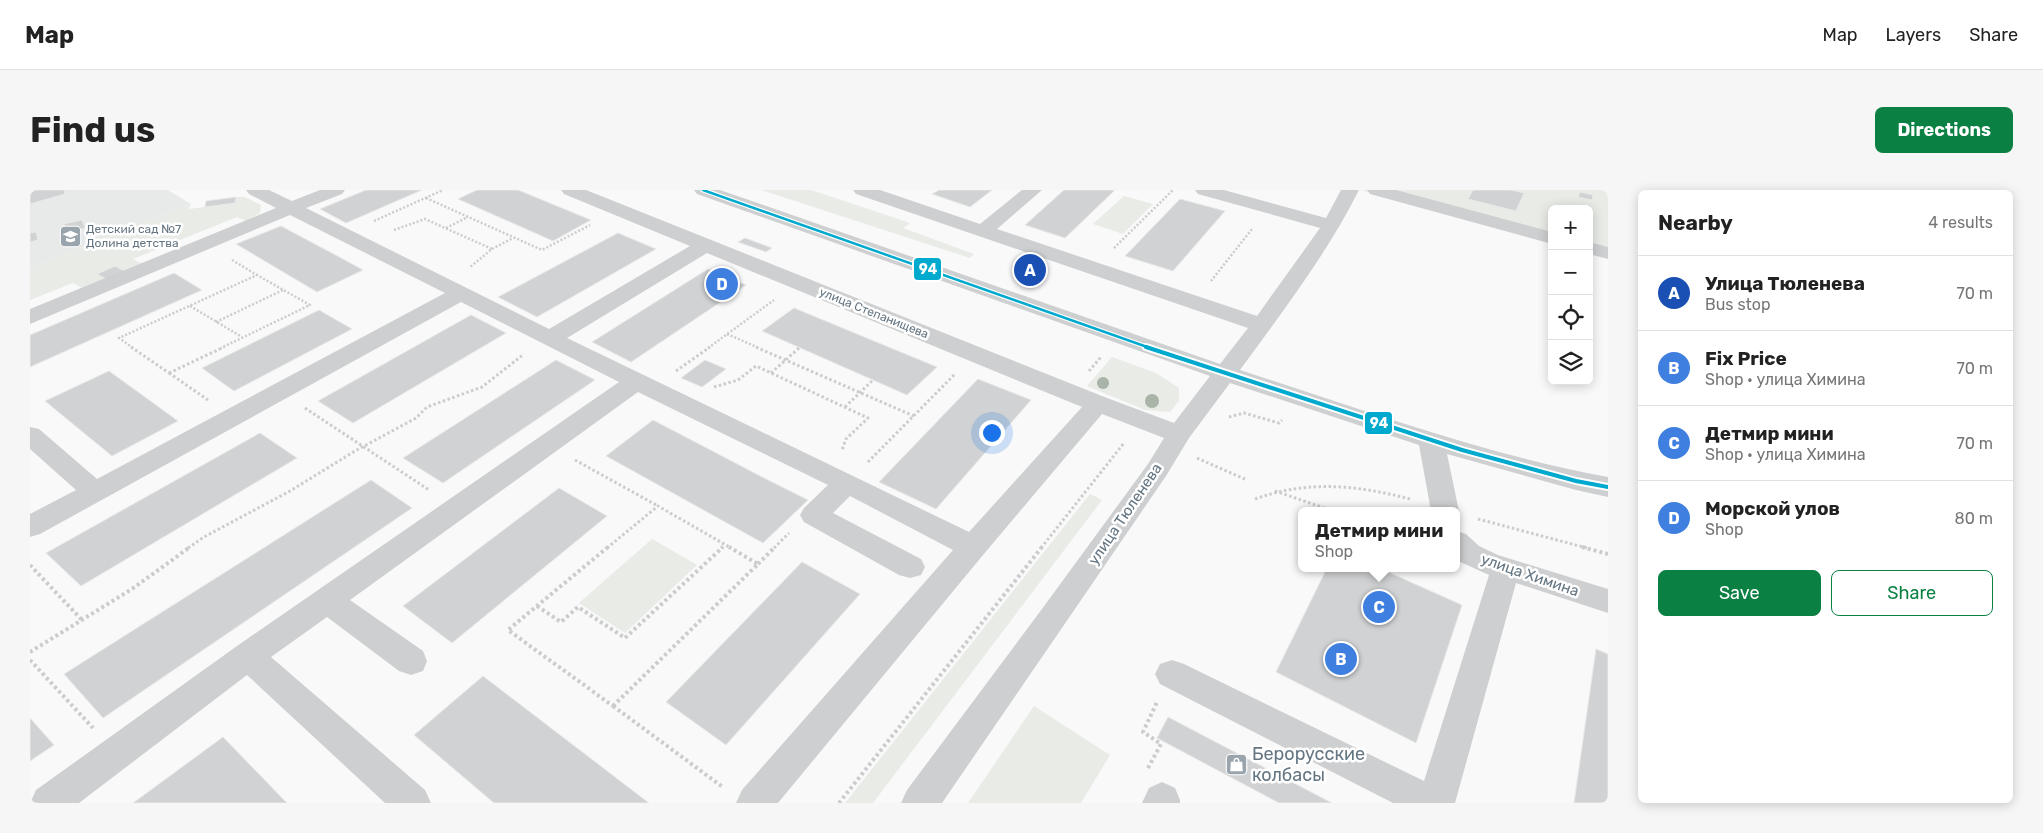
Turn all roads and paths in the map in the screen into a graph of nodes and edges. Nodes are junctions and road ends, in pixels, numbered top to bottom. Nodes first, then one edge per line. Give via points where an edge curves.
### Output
1 (255, 190) edge
2 (336, 190) edge
3 (444, 190) edge
4 (570, 190) edge
5 (703, 190) edge
6 (862, 190) edge
7 (1033, 190) edge
8 (1173, 190) edge
9 (1204, 190) edge
10 (1350, 190) edge
11 (1376, 190) edge
12 (426, 198) junction
13 (1435, 198) edge
14 (291, 208) junction
15 (1269, 208) junction
16 (619, 210) junction
17 (468, 217) junction
18 (1332, 225) junction
19 (445, 228) junction
20 (984, 230) junction
21 (350, 237) junction
22 (1548, 237) edge
23 (514, 238) junction
24 (707, 246) junction
25 (492, 249) junction
26 (1593, 249) edge
27 (1111, 250) dead end
28 (1608, 253) edge
29 (799, 282) junction
30 (1210, 282) dead end
31 (283, 290) junction
32 (454, 290) junction
33 (190, 306) junction
34 (30, 317) edge
35 (216, 322) junction
36 (1262, 325) junction
37 (727, 334) junction
38 (549, 337) junction
39 (242, 338) junction
40 (800, 348) dead end
41 (975, 354) junction
42 (786, 361) junction
43 (771, 373) junction
44 (1227, 373) junction
45 (169, 374) junction
46 (873, 380) dead end
47 (654, 390) junction
48 (280, 392) junction
49 (860, 393) junction
50 (1098, 404) junction
51 (845, 407) junction
52 (914, 416) junction
53 (233, 417) junction
54 (30, 435) edge
55 (1431, 440) junction
56 (1124, 442) dead end
57 (547, 444) junction
58 (364, 446) junction
59 (1186, 446) junction
60 (841, 480) junction
61 (1247, 480) dead end
62 (1608, 487) edge
63 (1274, 490) junction
64 (95, 492) junction
65 (1254, 499) dead end
66 (658, 506) junction
67 (1322, 507) edge
68 (1437, 507) edge
69 (1444, 507) edge
70 (456, 508) junction
71 (814, 515) junction
72 (1475, 518) dead end
73 (30, 527) edge
74 (724, 545) junction
75 (1460, 545) edge
76 (973, 547) junction
77 (1608, 554) edge
78 (758, 564) junction
79 (30, 565) edge
80 (910, 567) dead end
81 (1505, 570) junction
82 (327, 600) junction
83 (1608, 601) edge
84 (537, 606) junction
85 (82, 620) junction
86 (30, 652) edge
87 (248, 656) junction
88 (30, 660) edge
89 (411, 661) dead end
90 (1166, 685) joint
91 (612, 707) junction
92 (116, 753) junction
93 (1156, 792) edge
94 (742, 797) edge
95 (49, 803) edge
96 (412, 803) edge
97 (839, 803) edge
98 (920, 803) edge
99 (1431, 803) edge
100 (1436, 803) edge

1 - 14 street
2 - 14 street
3 - 12 path
4 - 16 street, улица Степанищева
5 - 44 street
6 - 20 street
7 - 20 street
8 - 27 path
9 - 15 street
10 - 18 street, улица Тюленева
11 - 13 street
12 - 17 path
12 - 21 path
13 - 22 street
14 - 21 street
14 - 34 street
15 - 18 street
15 - 30 path
16 - 23 path via 542,250
16 - 24 street, улица Степанищева
17 - 19 path
17 - 23 path
18 - 36 street, улица Тюленева
19 - 21 path via 425,219 407,227
19 - 25 path
20 - 36 street
21 - 32 street
23 - 25 path
24 - 29 street, улица Степанищева
24 - 38 street
25 - 32 path
26 - 28 street
29 - 37 path
29 - 41 street, улица Степанищева
31 - 33 path via 258,275
31 - 35 path
31 - 39 path via 310,305
32 - 38 street
32 - 48 street
33 - 35 path
33 - 45 path via 119,338
35 - 39 path
36 - 44 street, улица Тюленева
37 - 42 path
37 - 47 path
38 - 47 street
38 - 58 path via 482,387 427,407 416,418
39 - 45 path
40 - 42 path
41 - 50 street, улица Степанищева
41 - 52 path
42 - 43 path
42 - 49 path
43 - 47 path via 756,366 738,380
43 - 51 path
44 - 55 street
44 - 59 street, улица Тюленева
45 - 53 path
46 - 49 path
47 - 57 street via 621,391
47 - 60 street
48 - 53 street
48 - 58 path
49 - 51 path
49 - 52 path
50 - 59 street, улица Степанищева
50 - 76 street
51 - 60 path via 868,418 846,439
52 - 60 path
53 - 64 street
54 - 64 street
55 - 62 street
55 - 69 street
56 - 97 path
57 - 66 path
57 - 70 street
58 - 70 path
58 - 85 path via 290,491 204,537
59 - 61 path
59 - 98 street, улица Тюленева via 1157,470
60 - 71 street
60 - 76 street
63 - 65 path
63 - 67 path
63 - 68 path via 1333,485 1385,492
64 - 73 street
66 - 74 path
66 - 84 path
70 - 82 street
71 - 78 path via 807,515
71 - 80 street
72 - 77 path
74 - 78 path
74 - 84 path via 625,638 578,607 561,622
75 - 81 street, улица Химина via 1470,554
76 - 94 street
78 - 91 path
79 - 85 path
81 - 83 street, улица Химина
81 - 100 street
82 - 87 street
82 - 89 street
84 - 91 path via 508,630
85 - 86 path
87 - 92 street
87 - 96 street
88 - 92 path
90 - 93 path via 1142,732 1161,744
90 - 99 street
91 - 94 path
92 - 95 street

